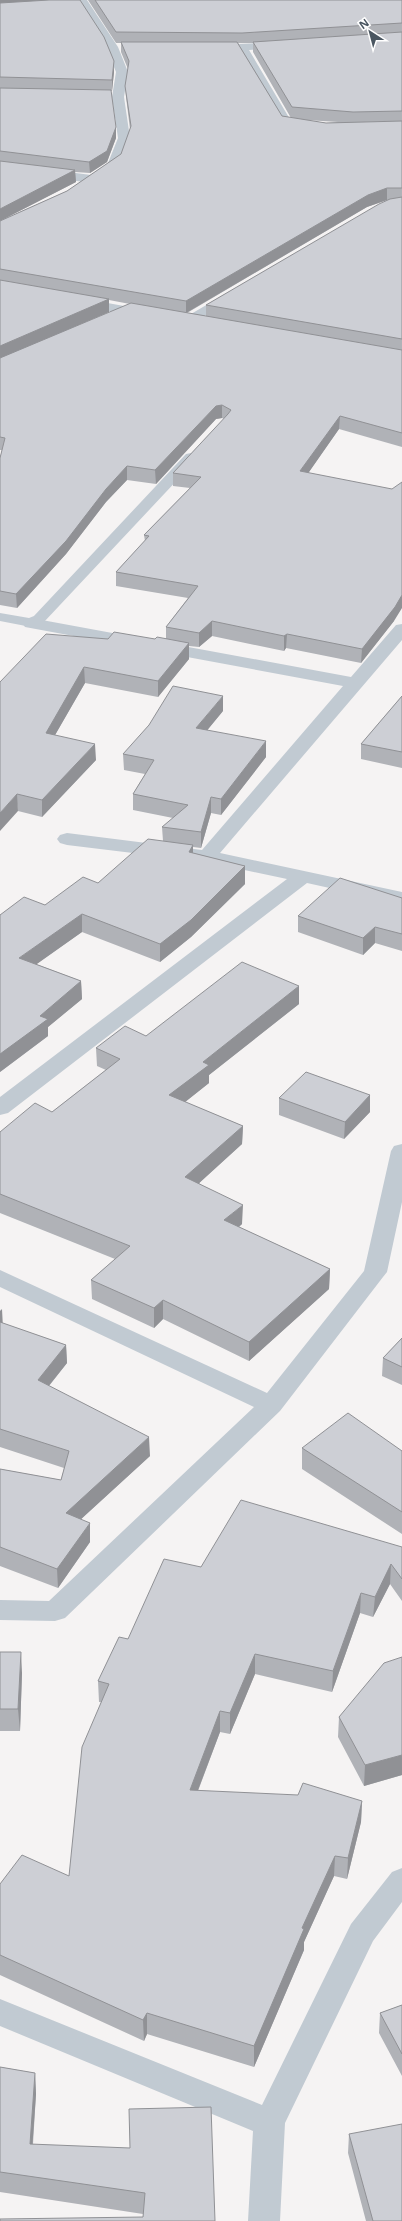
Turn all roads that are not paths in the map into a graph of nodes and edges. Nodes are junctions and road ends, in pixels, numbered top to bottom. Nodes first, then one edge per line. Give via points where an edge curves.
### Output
1 (82, 2) edge
2 (69, 4) edge
3 (295, 44) edge
4 (112, 47) junction
5 (127, 48) edge
6 (196, 48) edge
7 (242, 48) junction
8 (308, 126) edge
9 (0, 167) edge
10 (92, 179) junction
11 (74, 191) edge
12 (246, 286) edge
13 (63, 299) edge
14 (126, 311) junction
15 (156, 316) edge
16 (171, 318) edge
17 (106, 320) edge
18 (186, 321) junction
19 (209, 325) edge
20 (200, 446) edge
21 (0, 617) edge
22 (31, 623) junction
23 (402, 629) edge
24 (354, 683) junction
25 (67, 838) dead end
26 (207, 856) junction
27 (304, 876) junction
28 (402, 898) edge
29 (0, 1108) edge
30 (402, 1151) edge
31 (0, 1278) edge
32 (271, 1405) junction
33 (0, 1610) edge
34 (402, 1880) edge
35 (0, 2012) edge
36 (269, 2123) junction
37 (264, 2221) edge

1 - 2 street
1 - 4 street
3 - 7 street
4 - 5 street
4 - 10 street via 122,72 114,96 124,138 114,165
6 - 7 street
7 - 8 street via 286,123
9 - 10 street
10 - 11 street
12 - 18 street
13 - 14 street
14 - 15 street
14 - 17 street
16 - 18 street
18 - 19 street
20 - 22 lane via 39,620
21 - 22 lane
22 - 24 street
23 - 24 street
24 - 26 street
25 - 26 street
26 - 27 street
27 - 28 street
27 - 29 street
30 - 32 street via 375,1272
31 - 32 street
32 - 33 street via 55,1611
34 - 36 street via 362,1933
35 - 36 street
36 - 37 street

